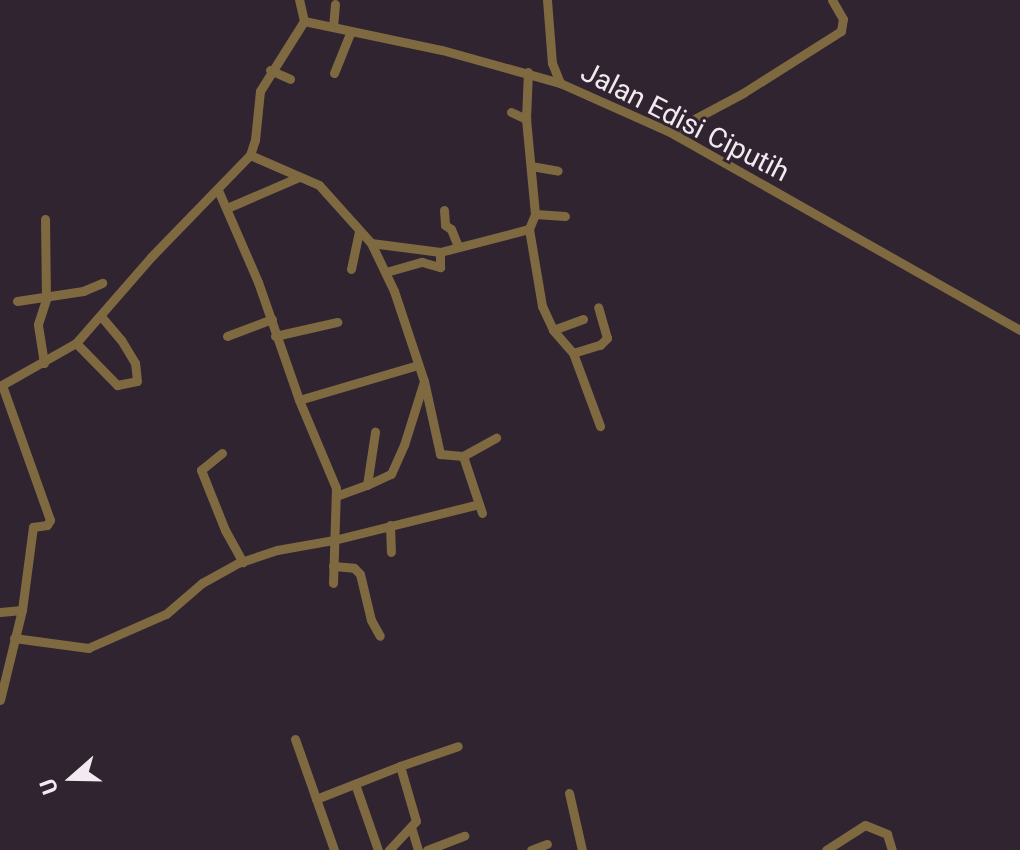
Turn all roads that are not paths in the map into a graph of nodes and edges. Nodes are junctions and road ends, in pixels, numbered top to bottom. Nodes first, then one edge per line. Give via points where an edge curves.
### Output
1 (299, 0) edge
2 (547, 0) edge
3 (832, 0) edge
4 (335, 4) dead end
5 (304, 21) junction
6 (333, 27) junction
7 (351, 31) junction
8 (270, 70) junction
9 (528, 72) junction
10 (334, 73) dead end
11 (290, 79) dead end
12 (560, 83) junction
13 (511, 112) dead end
14 (526, 119) junction
15 (670, 132) junction
16 (250, 155) junction
17 (531, 166) junction
18 (558, 171) dead end
19 (299, 177) junction
20 (218, 190) junction
21 (227, 208) junction
22 (444, 210) dead end
23 (535, 214) junction
24 (565, 216) dead end
25 (45, 219) dead end
26 (529, 229) junction
27 (359, 231) junction
28 (371, 243) junction
29 (458, 246) junction
30 (440, 252) junction
31 (351, 269) dead end
32 (386, 272) junction
33 (102, 283) dead end
34 (46, 299) junction
35 (17, 301) dead end
36 (598, 307) dead end
37 (102, 317) junction
38 (272, 319) junction
39 (583, 319) dead end
40 (337, 322) dead end
41 (553, 330) junction
42 (1020, 330) edge
43 (227, 336) dead end
44 (275, 336) junction
45 (76, 343) junction
46 (573, 353) junction
47 (44, 363) junction
48 (418, 365) junction
49 (424, 381) junction
50 (1, 386) edge
51 (299, 400) junction
52 (600, 426) dead end
53 (375, 432) dead end
54 (496, 438) dead end
55 (222, 453) dead end
56 (463, 456) junction
57 (367, 485) junction
58 (336, 496) junction
59 (390, 525) junction
60 (334, 540) junction
61 (391, 552) dead end
62 (243, 562) junction
63 (333, 566) junction
64 (333, 583) dead end
65 (22, 610) junction
66 (0, 612) edge
67 (380, 636) dead end
68 (14, 638) junction
69 (0, 700) edge
70 (295, 739) dead end
71 (458, 746) dead end
72 (400, 766) junction
73 (355, 784) junction
74 (569, 793) dead end
75 (316, 799) junction
76 (411, 827) junction
77 (464, 836) dead end
78 (547, 844) dead end
79 (334, 850) edge
80 (378, 850) edge
81 (389, 850) edge
82 (418, 850) edge
83 (427, 850) edge
84 (531, 850) edge
85 (582, 850) edge
86 (826, 850) edge
87 (892, 850) edge

1 - 5 street
2 - 12 street via 552,63
3 - 15 street via 843,19 841,31
4 - 6 street
5 - 6 street, Jalan Edisi Ciputih
5 - 8 street
6 - 7 street, Jalan Edisi Ciputih
7 - 9 street, Jalan Edisi Ciputih
7 - 10 street
8 - 11 street
8 - 16 street via 260,91
9 - 12 street, Jalan Edisi Ciputih
9 - 14 street
12 - 15 street, Jalan Edisi Ciputih
13 - 14 street
14 - 17 street
15 - 42 street, Jalan Edisi Ciputih
16 - 19 street
16 - 20 street
17 - 18 street
17 - 23 street
19 - 21 street
19 - 27 street via 328,192
20 - 21 street
20 - 37 street via 151,257
21 - 38 street
22 - 29 street via 445,225
23 - 24 street
23 - 26 street
25 - 34 street
26 - 29 street
26 - 41 street via 540,298
27 - 28 street
27 - 31 street
28 - 30 street
28 - 32 street
29 - 30 street
30 - 32 street via 440,267 422,262
32 - 48 street
33 - 34 street
34 - 35 street
34 - 47 street via 38,324
36 - 46 street via 605,342
37 - 45 street
37 - 45 street via 135,363 137,381 117,385
38 - 43 street
38 - 44 street
39 - 41 street
40 - 44 street
41 - 46 street
44 - 51 street
45 - 47 street
46 - 52 street
47 - 50 street
48 - 49 street
48 - 51 street
49 - 56 street via 440,454
49 - 57 street via 397,463 384,479
50 - 65 street via 50,520 33,527
51 - 58 street
53 - 57 street
54 - 56 street
55 - 62 street via 201,470
56 - 59 street via 481,508
57 - 58 street
58 - 60 street
59 - 60 street
59 - 61 street
60 - 62 street via 288,547
60 - 63 street
62 - 68 street via 202,583 166,614 88,648
63 - 64 street
63 - 67 street via 354,568 360,574
65 - 66 street
65 - 68 street
68 - 69 street
70 - 75 street
71 - 72 street
72 - 73 street
72 - 76 street via 417,817
73 - 75 street
73 - 80 street
74 - 85 street
75 - 79 street
76 - 81 street
76 - 82 street
77 - 83 street
78 - 84 street
86 - 87 street via 865,825 887,834

